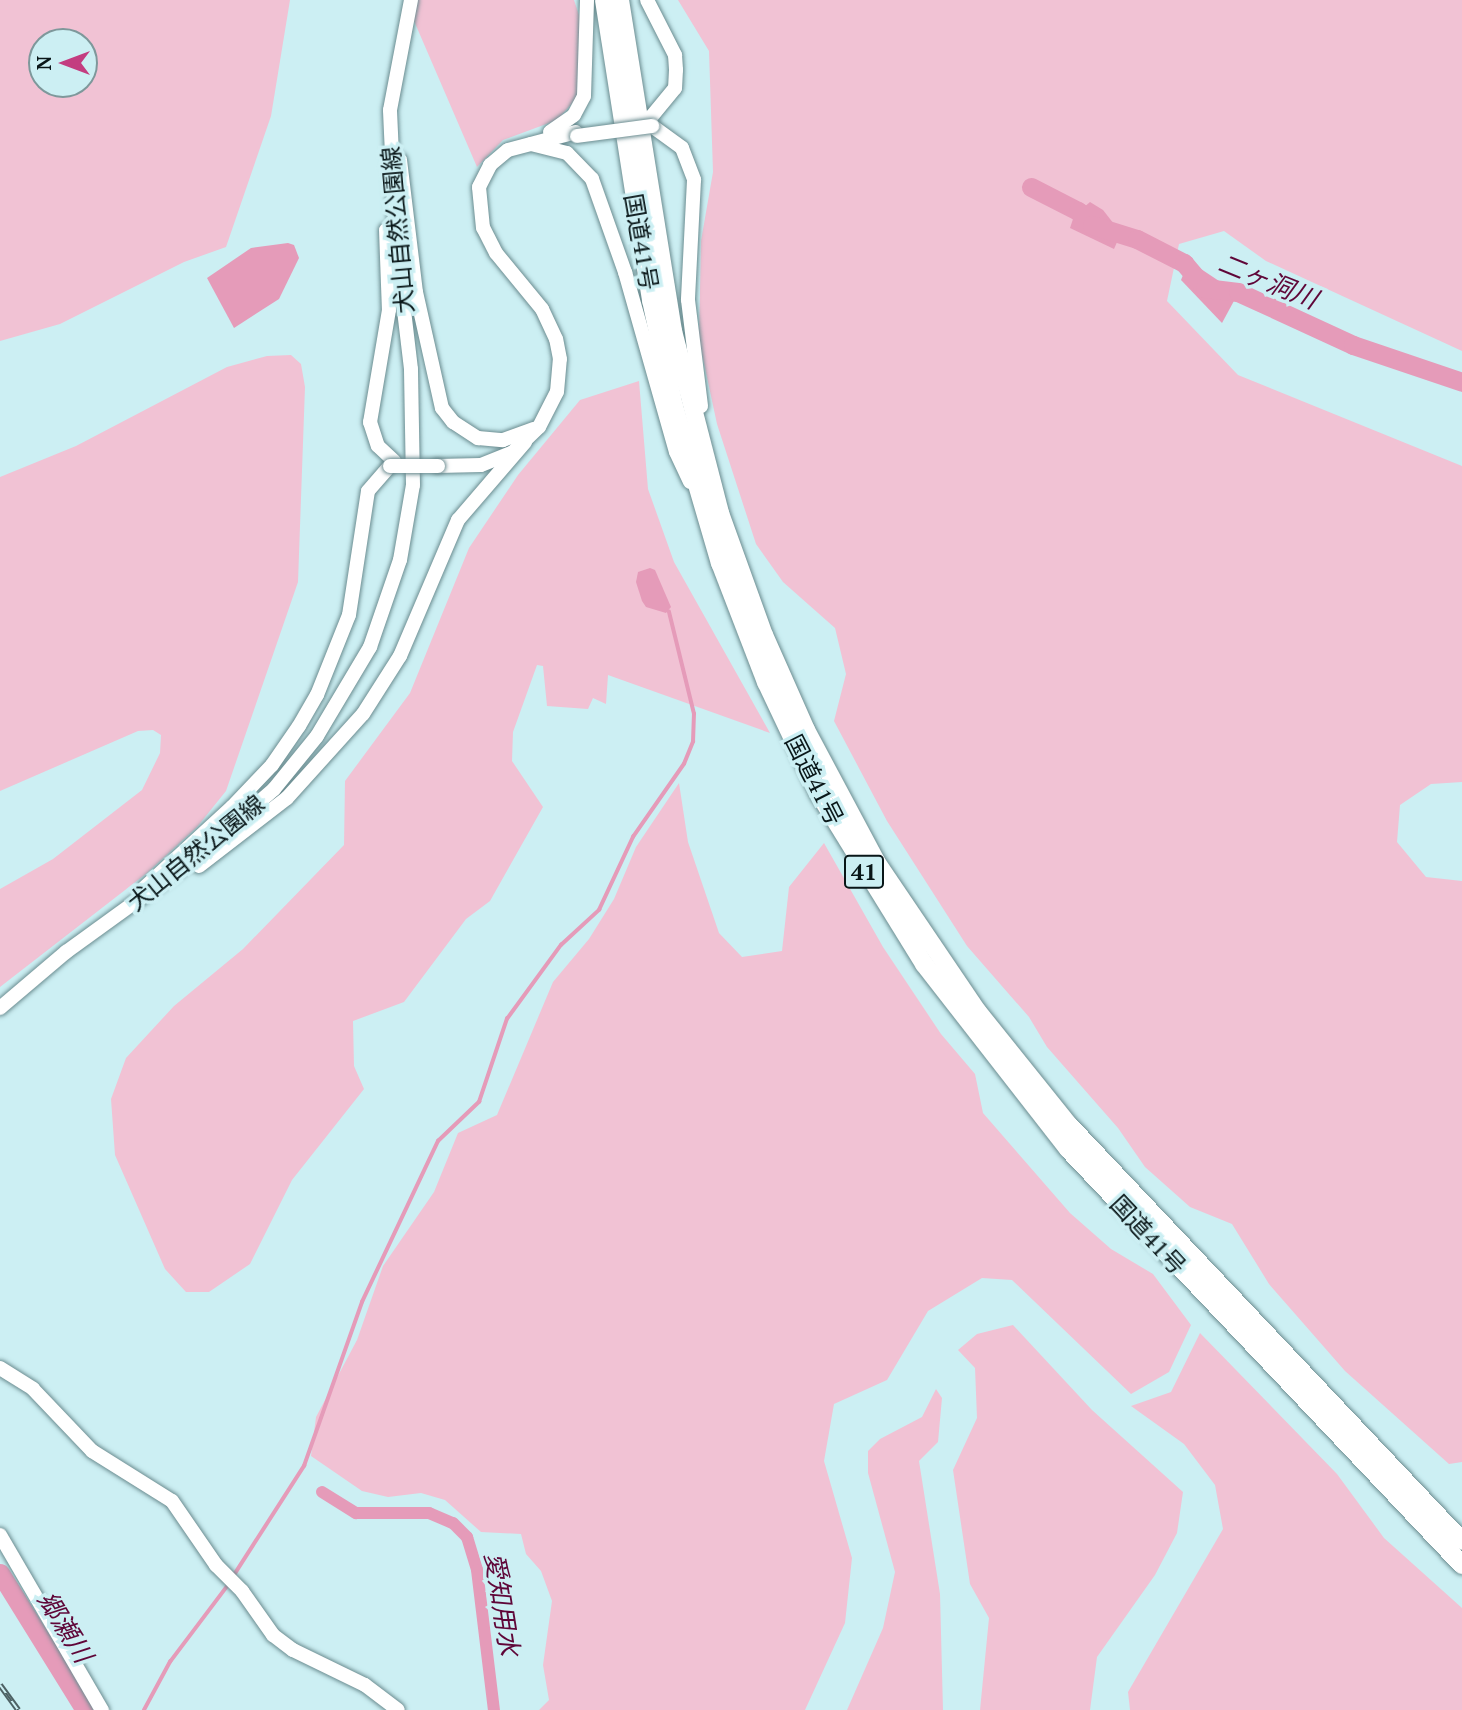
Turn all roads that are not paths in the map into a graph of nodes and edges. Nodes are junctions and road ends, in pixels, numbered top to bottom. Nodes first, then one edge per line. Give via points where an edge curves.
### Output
1 (411, 0) edge
2 (587, 0) edge
3 (604, 0) edge
4 (620, 0) edge
5 (647, 0) edge
6 (390, 110) junction
7 (650, 124) junction
8 (526, 143) junction
9 (539, 427) junction
10 (525, 442) junction
11 (392, 464) junction
12 (713, 514) junction
13 (125, 910) junction
14 (100, 928) junction
15 (0, 1008) edge
16 (0, 1368) edge
17 (0, 1535) edge
18 (1462, 1541) edge
19 (1462, 1565) edge
20 (102, 1710) edge
21 (398, 1710) edge

1 - 6 main road, 犬山自然公園線
2 - 8 main road via 584,96 564,125
3 - 12 highway, 国道41号 / 41 via 651,300
4 - 12 highway, 国道41号 / 41 via 673,331
5 - 7 main road via 667,36 676,70 675,88
6 - 9 main road via 416,292 442,408 453,422 478,438 503,440
6 - 11 main road via 383,190 389,310 370,422
6 - 13 main road, 犬山自然公園線 via 391,181 414,423 407,527 387,602 346,692 274,789
7 - 8 main road, bridge
7 - 12 main road via 682,148 694,180 687,264 690,330
8 - 9 main road via 490,165 479,187 478,208 496,253 542,309 556,339 561,359 557,392
8 - 12 main road via 567,153 592,179 625,272 676,452
9 - 10 main road
10 - 11 main road, bridge via 481,465
10 - 14 main road via 458,520 400,656 340,744 258,822 144,907
11 - 13 main road via 368,491 349,615 317,695 299,726 272,765 150,880
12 - 18 highway, 国道41号 / 41 via 806,730 877,863 978,1012 1069,1125
12 - 19 highway, 国道41号 / 41 via 766,682 819,794 924,964 1068,1149
13 - 14 main road, 犬山自然公園線
14 - 15 main road, 犬山自然公園線
16 - 21 main road via 33,1389 92,1451 172,1500 273,1635 293,1650 365,1685
17 - 20 main road

